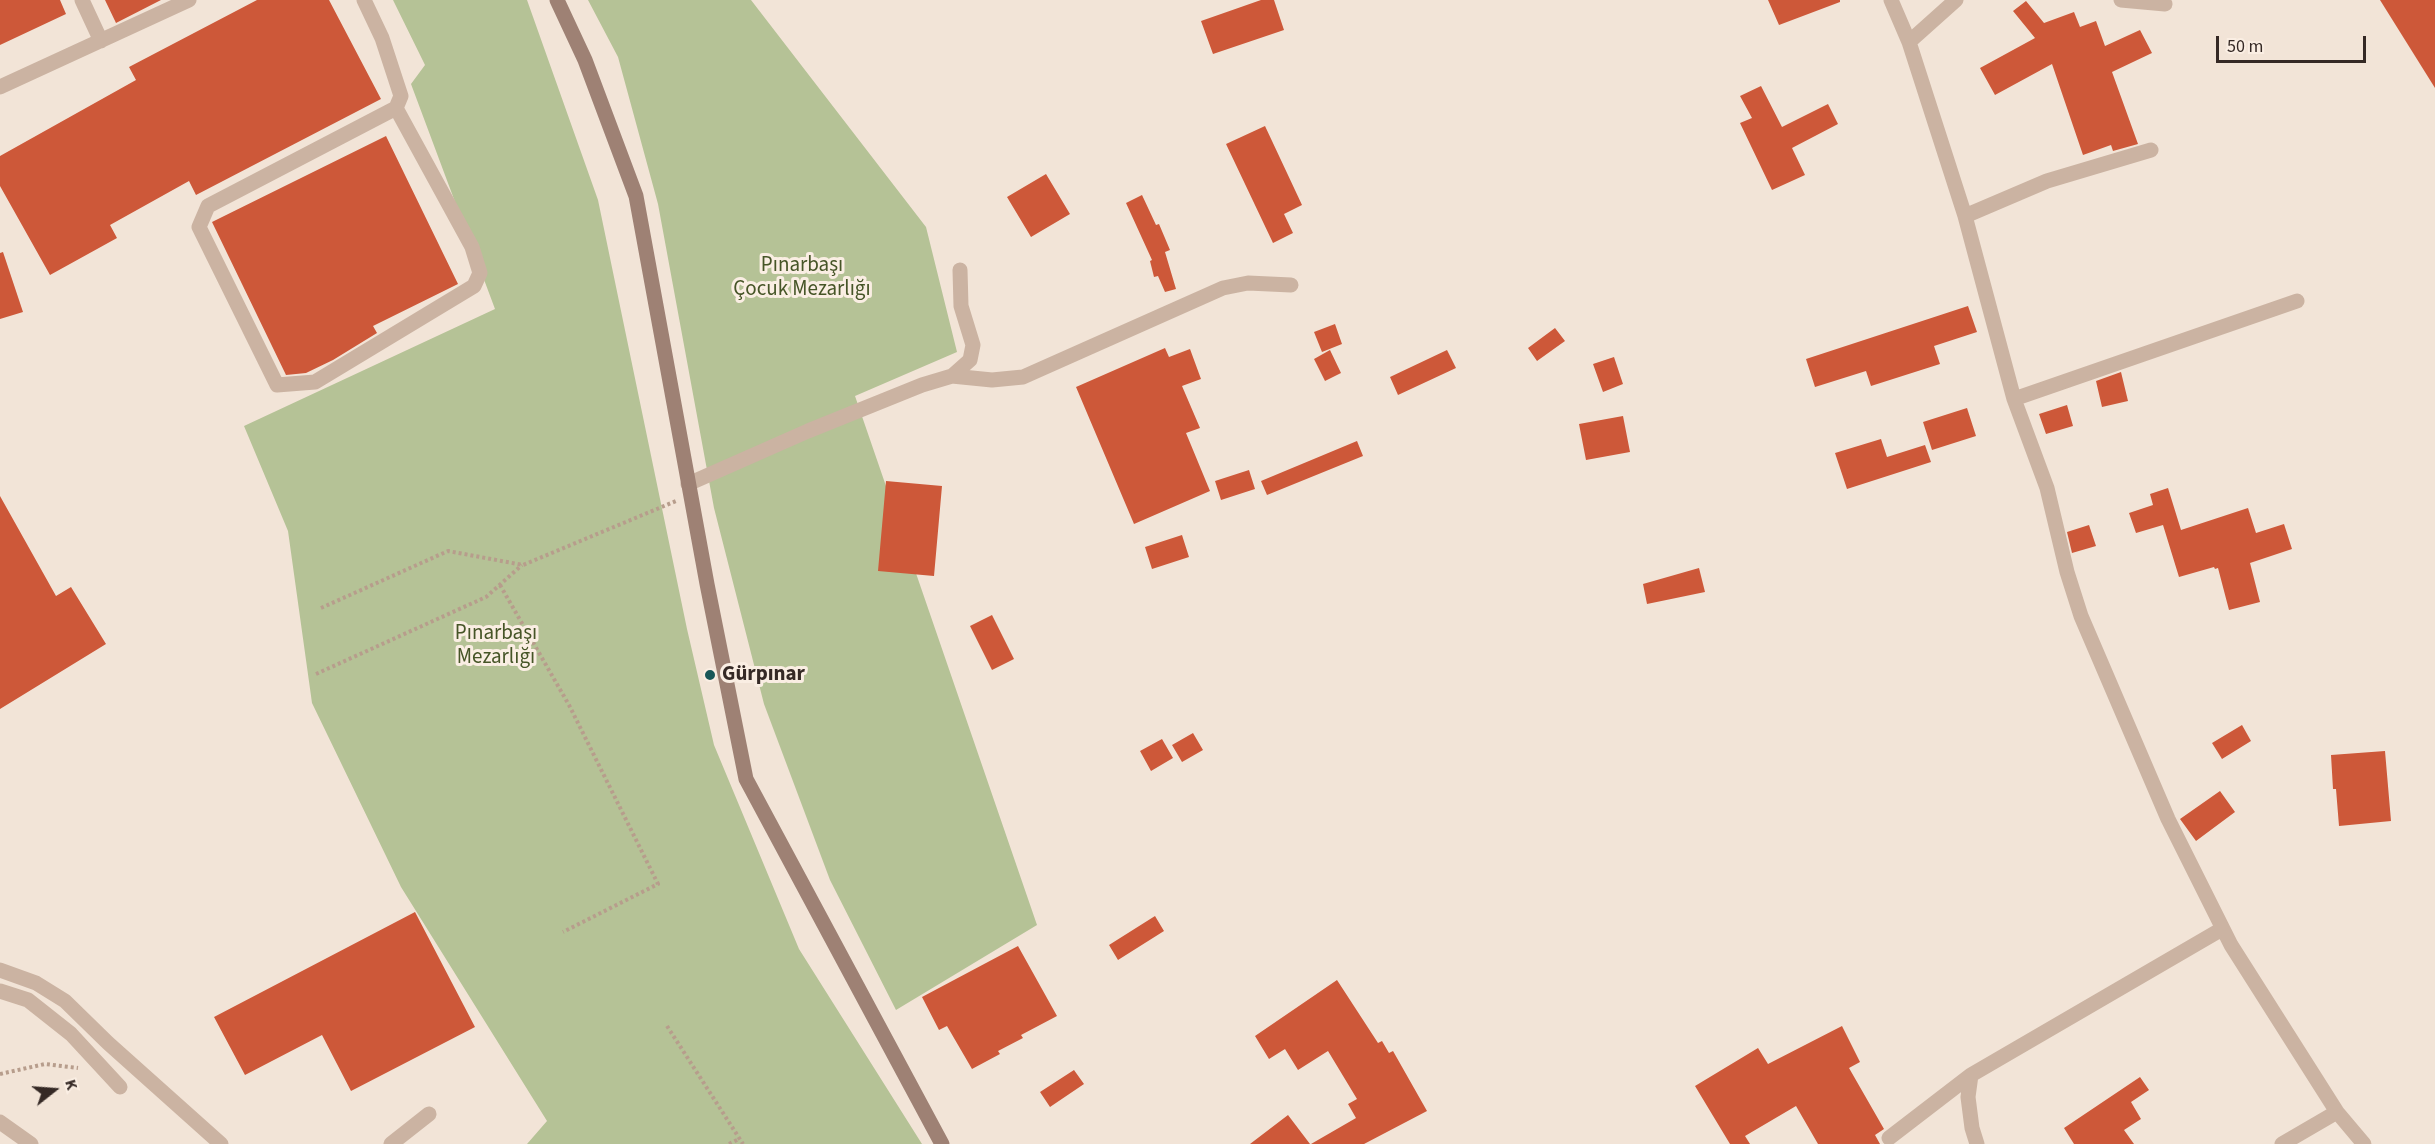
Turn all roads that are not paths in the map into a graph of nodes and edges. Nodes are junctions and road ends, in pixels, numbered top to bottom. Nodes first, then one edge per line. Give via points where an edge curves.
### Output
1 (82, 0) edge
2 (189, 0) edge
3 (364, 0) edge
4 (556, 0) edge
5 (1891, 0) edge
6 (1956, 0) edge
7 (2121, 0) edge
8 (2164, 4) dead end
9 (101, 41) junction
10 (1909, 42) junction
11 (0, 87) edge
12 (396, 108) junction
13 (2151, 150) dead end
14 (1965, 216) junction
15 (960, 270) dead end
16 (1291, 285) dead end
17 (2297, 301) dead end
18 (952, 376) junction
19 (2014, 399) junction
20 (689, 489) junction
21 (2222, 929) junction
22 (0, 970) edge
23 (0, 991) edge
24 (1971, 1075) junction
25 (120, 1087) dead end
26 (2337, 1112) junction
27 (429, 1114) dead end
28 (0, 1122) edge
29 (1889, 1138) dead end
30 (937, 1142) edge
31 (31, 1144) edge
32 (221, 1144) edge
33 (391, 1144) edge
34 (1977, 1144) edge
35 (2282, 1144) edge
36 (2364, 1144) edge

1 - 9 street
2 - 9 street
3 - 12 street via 382,38 401,96
4 - 20 main road via 585,60 636,196
5 - 10 street
6 - 10 street
7 - 8 street
9 - 11 street
10 - 14 street
12 - 12 street via 208,206 199,227 277,385 315,382 474,285 480,273 472,247
13 - 14 street via 2047,181
14 - 19 street
15 - 18 street via 961,306 973,345 970,360
16 - 18 street via 1248,283 1223,288 1023,377 992,380
17 - 19 street
18 - 20 street via 808,431
19 - 21 street via 2047,488 2081,616 2169,819
20 - 30 main road via 746,779
21 - 24 street
21 - 26 street
22 - 32 street via 36,983 65,1002
23 - 25 street via 28,1000 71,1034
24 - 29 street
24 - 34 street via 1968,1097
26 - 35 street
26 - 36 street
27 - 33 street
28 - 31 street

